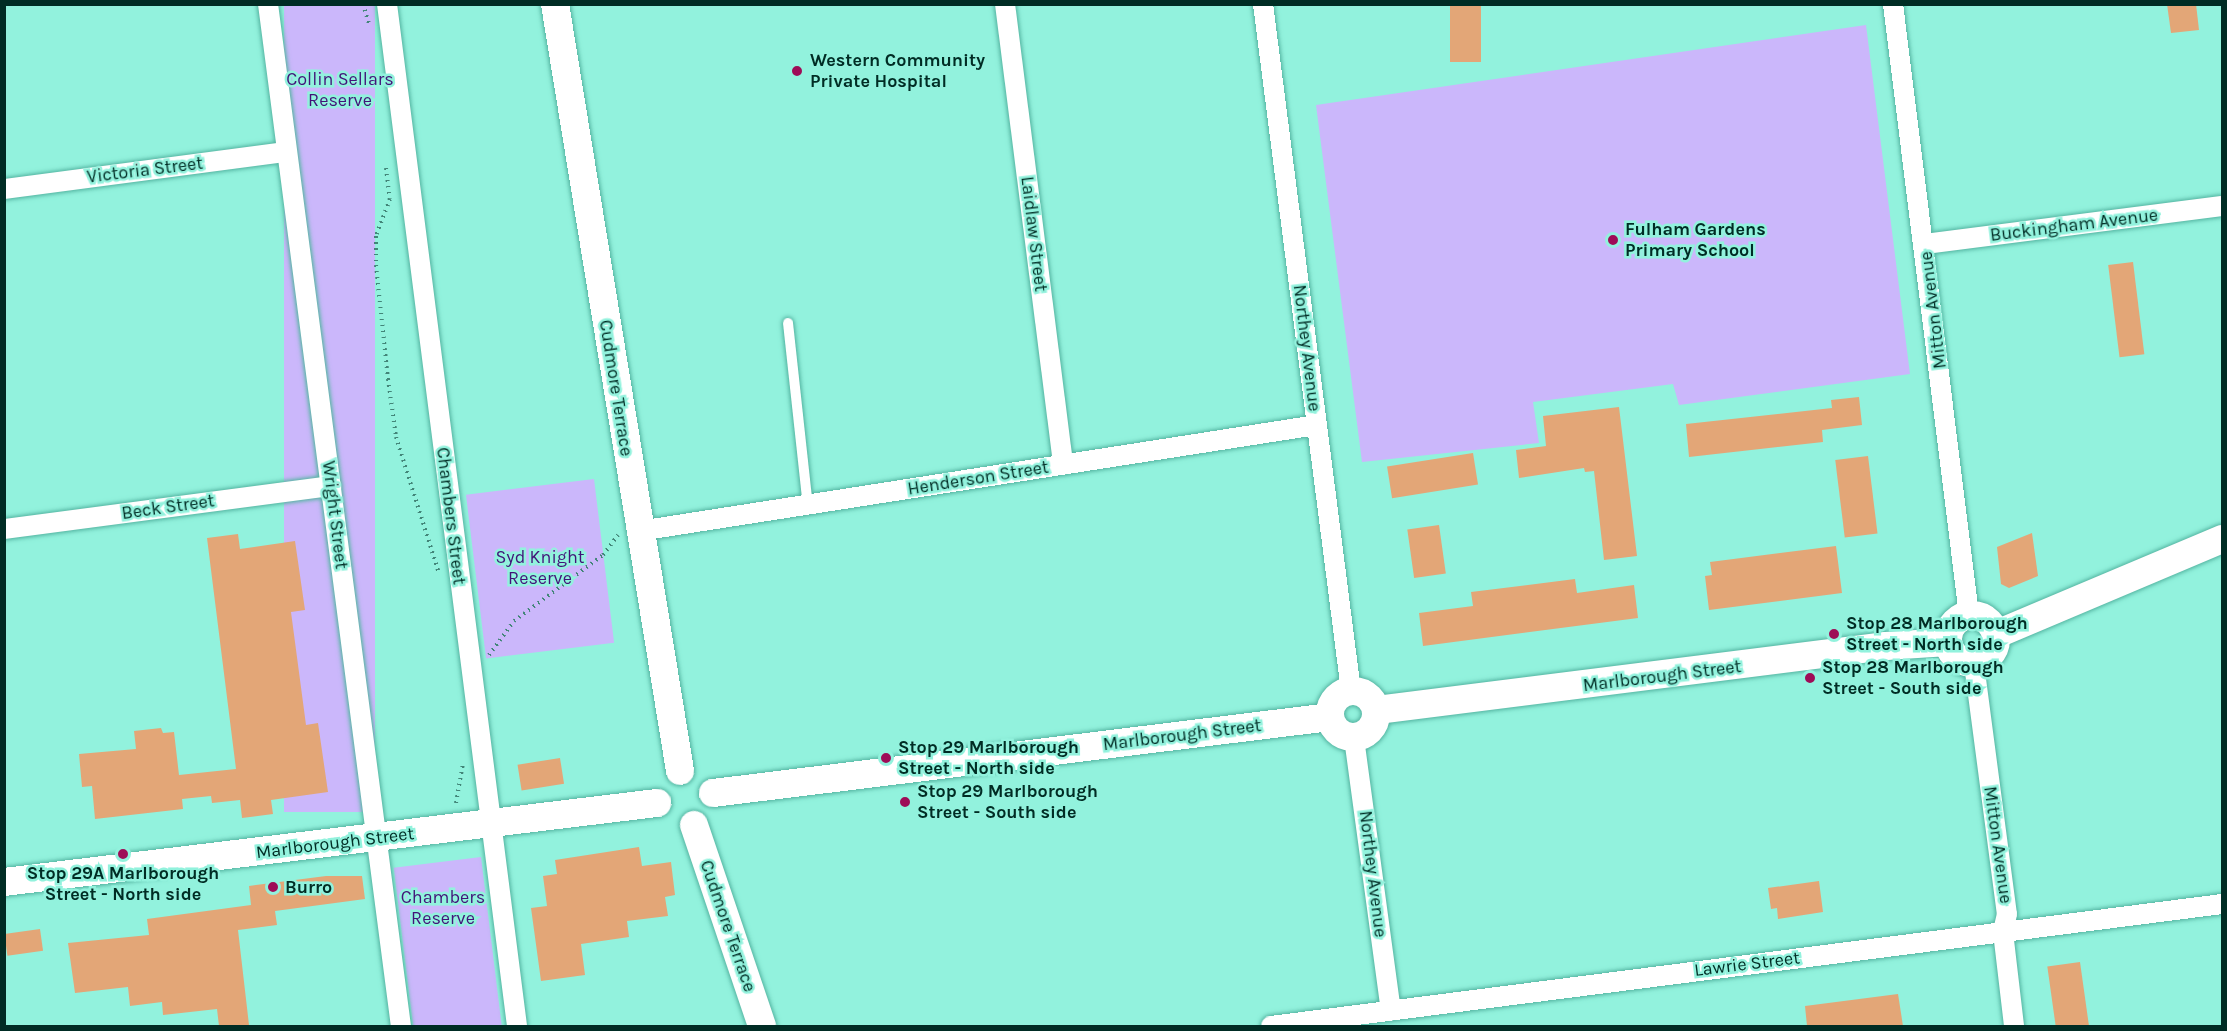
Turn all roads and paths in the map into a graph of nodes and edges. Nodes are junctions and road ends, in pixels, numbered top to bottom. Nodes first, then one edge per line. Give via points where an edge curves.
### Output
1 (268, 4) edge
2 (363, 4) edge
3 (387, 4) edge
4 (555, 4) edge
5 (1005, 4) edge
6 (1263, 4) edge
7 (1893, 4) edge
8 (370, 27) dead end
9 (286, 152) junction
10 (386, 165) dead end
11 (4, 189) edge
12 (2223, 206) edge
13 (1925, 244) junction
14 (788, 323) dead end
15 (1317, 425) junction
16 (1063, 464) junction
17 (331, 486) junction
18 (808, 506) junction
19 (4, 529) edge
20 (639, 531) junction
21 (2223, 539) edge
22 (442, 584) dead end
23 (1970, 615) junction
24 (1996, 634) junction
25 (1948, 642) junction
26 (469, 660) junction
27 (1974, 664) junction
28 (1352, 691) junction
29 (1377, 710) junction
30 (1330, 717) junction
31 (1354, 738) junction
32 (465, 755) dead end
33 (680, 771) junction
34 (713, 793) junction
35 (657, 803) junction
36 (448, 804) dead end
37 (491, 823) junction
38 (694, 825) junction
39 (376, 837) junction
40 (7, 883) edge
41 (2223, 904) edge
42 (2003, 932) junction
43 (1390, 1011) junction
44 (401, 1026) edge
45 (517, 1026) edge
46 (762, 1026) edge
47 (1271, 1026) edge
48 (2014, 1026) edge

1 - 9 street, Wright Street
2 - 8 path
3 - 26 street, Chambers Street
4 - 20 street, Cudmore Terrace
5 - 16 street, Laidlaw Street
6 - 15 street, Northey Avenue
7 - 13 street, Mitton Avenue
9 - 11 street, Victoria Street
9 - 17 street, Wright Street
10 - 22 path via 390,199 376,236 376,265 388,379 396,437
12 - 13 street, Buckingham Avenue
13 - 23 street, Mitton Avenue
14 - 18 lane
15 - 16 street, Henderson Street
15 - 28 street, Northey Avenue
16 - 18 street, Henderson Street
17 - 19 street, Beck Street
17 - 39 street, Wright Street
18 - 20 street, Henderson Street
20 - 26 path via 617,535 603,555 514,621 486,659
20 - 33 street, Cudmore Terrace
21 - 24 street
23 - 24 street via 1989,621
23 - 25 street via 1954,623
24 - 27 street via 1994,650
25 - 27 street via 1956,658
25 - 29 street, Marlborough Street via 1886,646
26 - 37 street, Chambers Street
27 - 42 street, Mitton Avenue via 2007,914
28 - 29 street via 1370,698
28 - 30 street via 1336,698
29 - 31 street via 1374,726
30 - 31 street via 1337,731
30 - 34 street, Marlborough Street
31 - 43 street, Northey Avenue
32 - 36 path via 457,802
33 - 34 street via 697,773
33 - 35 street via 664,780
34 - 38 street via 711,812
35 - 37 street, Marlborough Street
35 - 38 street via 667,820
37 - 39 street, Marlborough Street
37 - 45 street, Chambers Street
38 - 46 street, Cudmore Terrace
39 - 40 street, Marlborough Street
39 - 44 street, Wright Street
41 - 42 street, Lawrie Street
42 - 43 street, Lawrie Street
42 - 48 street, Mitton Avenue
43 - 47 street, Lawrie Street

